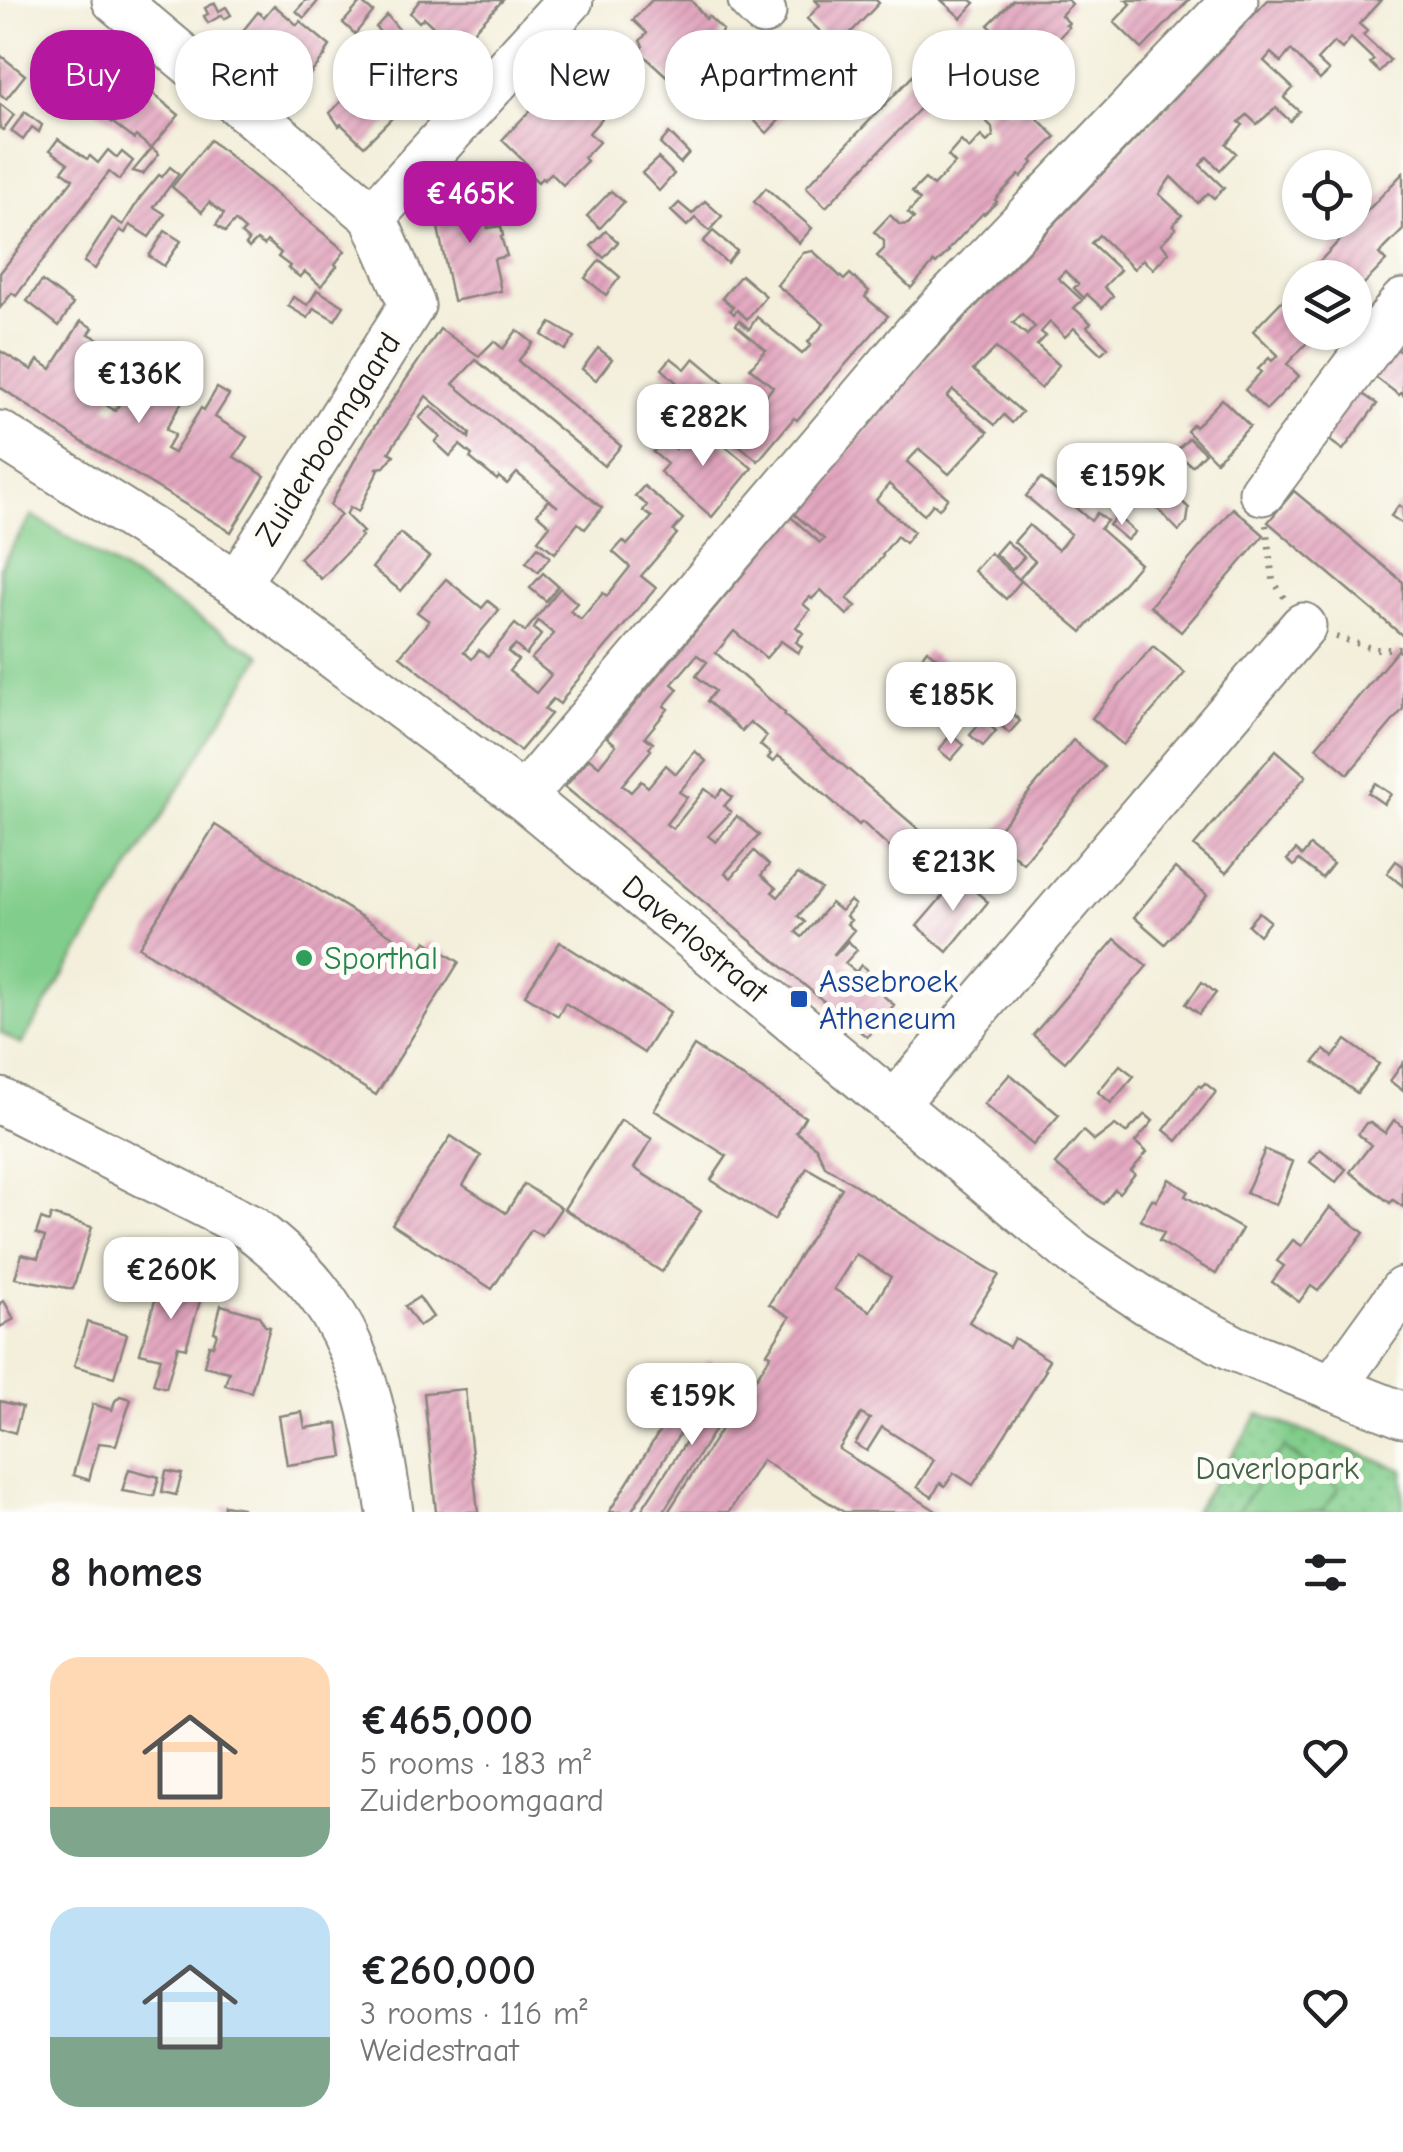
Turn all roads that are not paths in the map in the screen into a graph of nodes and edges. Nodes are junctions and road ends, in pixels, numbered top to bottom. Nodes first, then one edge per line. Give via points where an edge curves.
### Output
1 (115, 0) edge
2 (570, 0) edge
3 (1235, 0) edge
4 (373, 216) junction
5 (1403, 302) edge
6 (0, 434) edge
7 (1262, 492) dead end
8 (237, 584) junction
9 (1303, 626) dead end
10 (524, 797) junction
11 (0, 1102) edge
12 (894, 1106) junction
13 (1403, 1290) edge
14 (1333, 1386) junction
15 (1403, 1416) edge
16 (390, 1512) edge

1 - 4 street, Zuiderboomgaard
2 - 4 street
3 - 10 street via 915,335
4 - 8 street, Zuiderboomgaard via 412,304
5 - 7 street
6 - 8 street, Daverlostraat
8 - 10 street, Daverlostraat
9 - 12 street
10 - 12 street, Daverlostraat
11 - 16 street via 251,1228 278,1249 323,1298 355,1358
12 - 14 street, Daverlostraat via 1076,1255 1147,1302 1234,1348
13 - 14 street
14 - 15 street, Daverlostraat

